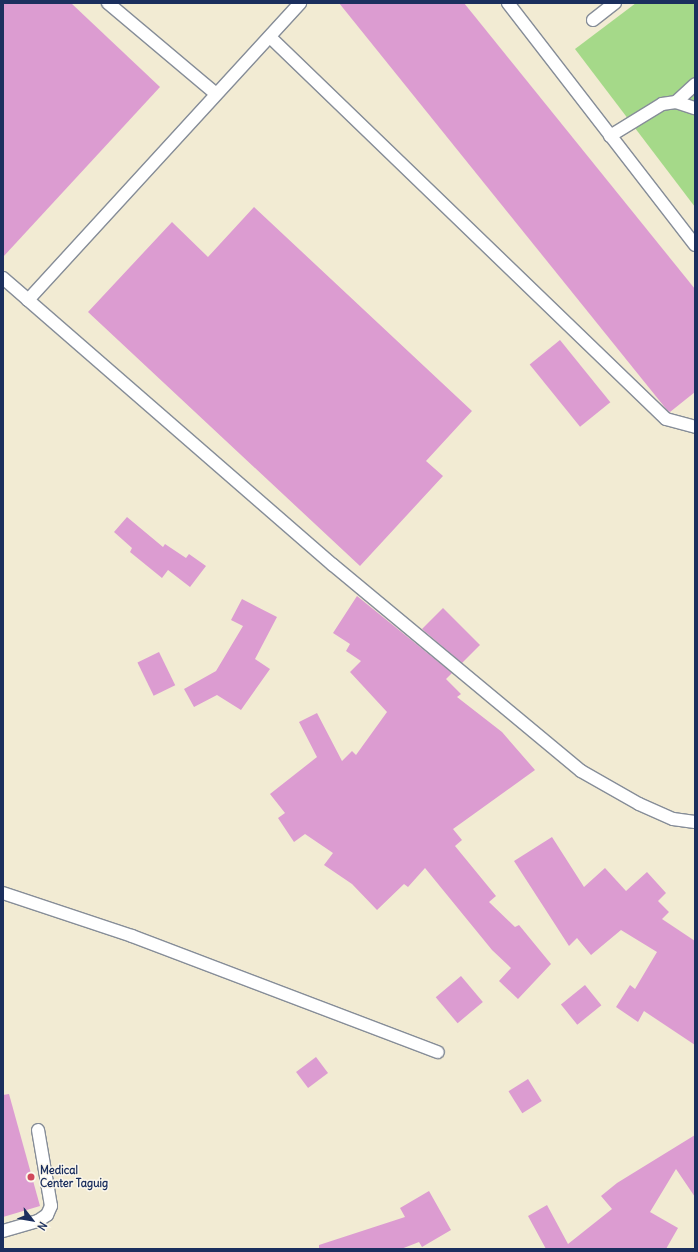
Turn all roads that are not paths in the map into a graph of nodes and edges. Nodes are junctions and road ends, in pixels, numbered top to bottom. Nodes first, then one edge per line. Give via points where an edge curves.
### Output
1 (108, 3) edge
2 (300, 3) edge
3 (508, 3) edge
4 (615, 3) edge
5 (594, 20) dead end
6 (270, 37) junction
7 (695, 84) edge
8 (216, 94) junction
9 (676, 102) junction
10 (695, 108) edge
11 (610, 136) junction
12 (695, 245) edge
13 (3, 278) edge
14 (28, 300) junction
15 (695, 426) edge
16 (695, 822) edge
17 (3, 893) edge
18 (438, 1052) dead end
19 (38, 1130) dead end
20 (3, 1231) edge

1 - 8 lane
2 - 6 lane
3 - 11 lane
4 - 5 lane
6 - 8 lane
6 - 15 lane via 666,419
7 - 9 lane
8 - 14 lane
9 - 10 lane
9 - 11 lane via 662,104
11 - 12 lane
13 - 14 lane
14 - 16 lane via 333,565 581,771 639,804 673,819
17 - 18 lane via 60,915 132,936
19 - 20 lane via 51,1206 47,1215 38,1221

